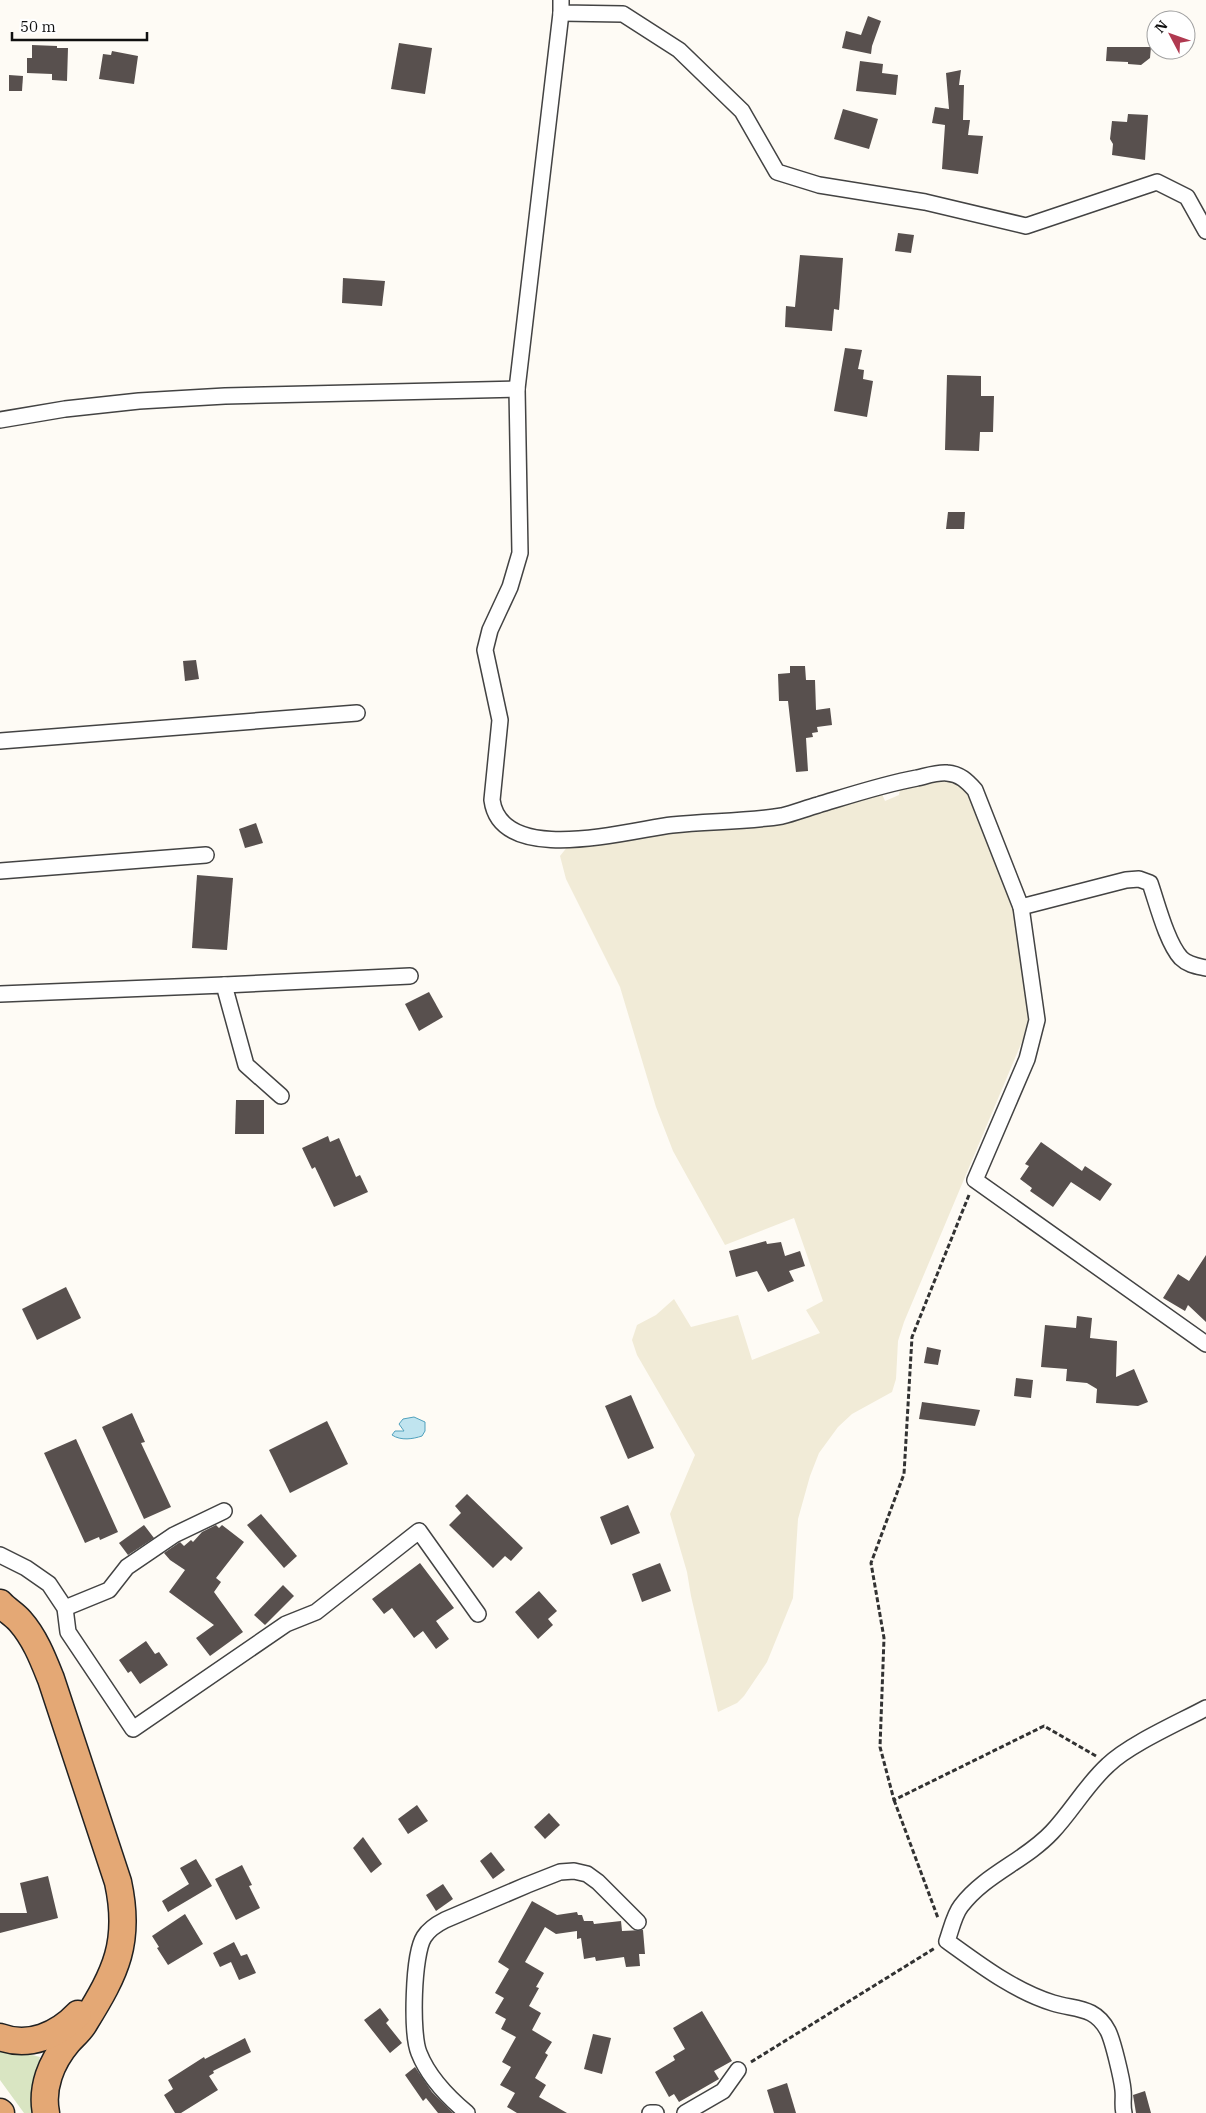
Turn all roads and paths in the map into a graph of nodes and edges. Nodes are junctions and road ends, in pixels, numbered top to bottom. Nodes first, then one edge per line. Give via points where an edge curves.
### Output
1 (561, 6) edge
2 (1206, 231) edge
3 (518, 389) junction
4 (0, 420) edge
5 (356, 713) dead end
6 (0, 741) edge
7 (206, 855) dead end
8 (0, 872) edge
9 (1021, 907) junction
10 (1206, 968) edge
11 (410, 976) dead end
12 (224, 985) junction
13 (0, 994) edge
14 (282, 1096) dead end
15 (975, 1180) junction
16 (1206, 1344) edge
17 (224, 1511) dead end
18 (0, 1555) edge
19 (1, 1606) edge
20 (65, 1608) junction
21 (478, 1614) dead end
22 (1206, 1708) edge
23 (1110, 1763) junction
24 (894, 1800) junction
25 (638, 1922) dead end
26 (947, 1941) junction
27 (95, 2003) junction
28 (0, 2037) edge
29 (738, 2070) joint
30 (46, 2113) edge
31 (467, 2113) edge
32 (650, 2113) edge
33 (656, 2113) edge
34 (685, 2113) edge
35 (1124, 2113) edge

1 - 2 street via 623,14 679,50 742,111 777,172 820,185 925,202 1026,226 1157,182 1186,197
1 - 3 street
3 - 4 street via 139,400
3 - 9 street via 520,553 484,650 500,720 492,800 501,822 526,836 550,840 584,839 672,825 782,816 894,782 947,773 963,777 975,790
5 - 6 street
7 - 8 street
9 - 10 street via 1139,879 1150,883 1172,944 1181,958 1190,965
9 - 15 street via 1037,1020 1027,1060
11 - 12 street
12 - 13 street
12 - 14 street via 246,1065
15 - 16 street
15 - 24 path via 912,1337 904,1474 871,1563 884,1638 880,1747
17 - 20 street via 174,1534 127,1567 109,1590
18 - 20 street via 49,1584
19 - 27 highway via 22,1623 43,1659 118,1882 123,1915 122,1946 115,1969
20 - 21 street via 68,1632 133,1729 286,1624 316,1612 419,1531
22 - 23 street via 1131,1748
23 - 24 path via 1044,1726
23 - 26 street via 1052,1832 982,1883 960,1907
24 - 26 path
25 - 31 street via 598,1882 587,1874 574,1871 560,1872 445,1920 424,1936 417,1962 414,2030 419,2054 452,2100
26 - 29 path
26 - 35 street via 983,1967 1034,1996 1087,2010 1100,2019 1109,2032 1123,2090
27 - 28 highway via 51,2035 28,2041
27 - 30 highway via 84,2024 56,2059 44,2093
29 - 34 street via 723,2091
32 - 33 street

